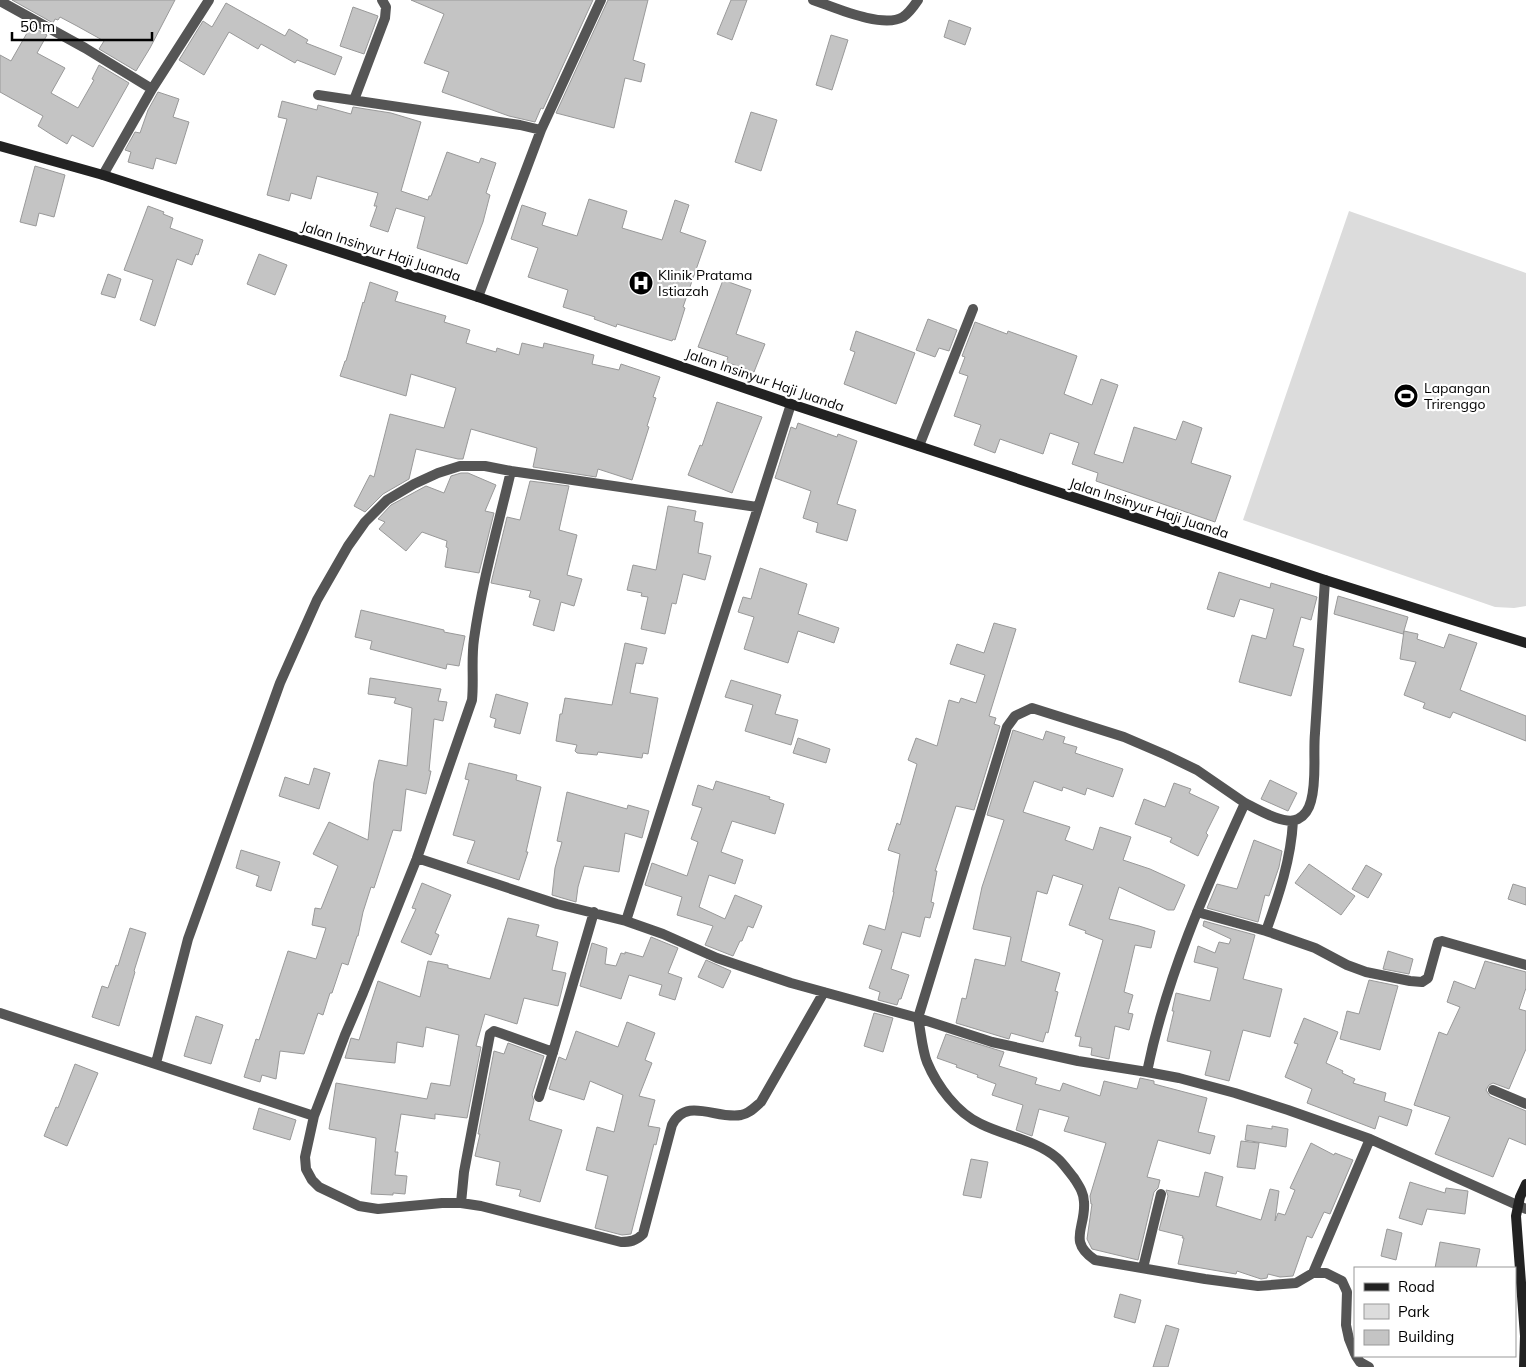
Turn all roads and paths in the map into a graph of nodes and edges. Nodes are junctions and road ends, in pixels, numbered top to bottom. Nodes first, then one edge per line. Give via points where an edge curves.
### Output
1 (208, 0) edge
2 (382, 0) edge
3 (601, 0) edge
4 (813, 0) edge
5 (918, 0) edge
6 (0, 1) edge
7 (152, 89) junction
8 (318, 95) dead end
9 (354, 100) junction
10 (541, 130) junction
11 (0, 146) edge
12 (103, 175) junction
13 (478, 297) junction
14 (973, 310) dead end
15 (790, 404) junction
16 (919, 446) junction
17 (511, 471) junction
18 (757, 506) junction
19 (1325, 580) junction
20 (1524, 642) edge
21 (1245, 803) junction
22 (1293, 821) junction
23 (417, 858) junction
24 (594, 912) junction
25 (1197, 912) junction
26 (626, 921) junction
27 (1266, 931) junction
28 (1526, 965) edge
29 (824, 992) junction
30 (0, 1013) edge
31 (918, 1018) junction
32 (553, 1052) junction
33 (156, 1063) junction
34 (1146, 1072) junction
35 (1494, 1090) dead end
36 (539, 1097) dead end
37 (1526, 1104) edge
38 (314, 1116) junction
39 (1370, 1138) junction
40 (1526, 1184) edge
41 (1161, 1194) dead end
42 (461, 1203) junction
43 (1522, 1208) edge
44 (1143, 1268) junction
45 (1313, 1273) junction
46 (1354, 1352) edge
47 (1356, 1357) edge
48 (1369, 1367) edge
49 (1524, 1367) edge

1 - 7 street
2 - 9 street via 386,8 385,18
3 - 10 street
4 - 5 street via 870,20 902,18
6 - 7 street
7 - 12 street
8 - 9 street
9 - 10 street
10 - 13 street
11 - 12 main road, Jalan Insinyur Haji Juanda
12 - 13 main road, Jalan Insinyur Haji Juanda
13 - 15 main road, Jalan Insinyur Haji Juanda
14 - 16 street
15 - 16 main road, Jalan Insinyur Haji Juanda
15 - 18 street
16 - 19 main road, Jalan Insinyur Haji Juanda
17 - 18 street
17 - 23 street via 474,639 472,700
17 - 33 street via 460,466 414,484 387,500 365,522 348,546 316,600 280,683 188,939
18 - 26 street
19 - 20 main road, Jalan Insinyur Haji Juanda
19 - 22 street via 1313,782 1305,814
21 - 22 street via 1279,819
21 - 25 street
21 - 31 street via 1197,770 1124,737 1032,708 1015,716 1008,727
22 - 27 street via 1286,867
23 - 24 street via 557,904
23 - 38 street via 344,1034
24 - 26 street
24 - 32 street
25 - 27 street
25 - 34 street via 1164,1006
26 - 29 street via 717,958
27 - 28 street via 1315,948 1366,972 1410,981 1422,982 1428,978 1438,942 1442,941
29 - 31 street
29 - 42 street via 761,1102 751,1111 724,1115 691,1110 676,1118 643,1234 638,1239 621,1242
30 - 33 street
31 - 34 street via 1027,1051
31 - 44 street via 927,1061 945,1094 980,1124 1058,1158 1073,1177 1081,1189 1084,1203 1079,1242 1084,1252 1095,1260
32 - 36 street
32 - 42 street via 494,1031 490,1034
33 - 38 street
34 - 39 street via 1235,1093
35 - 37 street
38 - 42 street via 305,1157 306,1169 319,1187 353,1204 378,1209
39 - 43 street
39 - 45 street
40 - 43 main road
41 - 44 street
43 - 49 main road via 1516,1229 1525,1336
44 - 45 street via 1258,1286 1296,1283
45 - 46 street via 1326,1273 1342,1281 1347,1292 1346,1325
47 - 48 street

